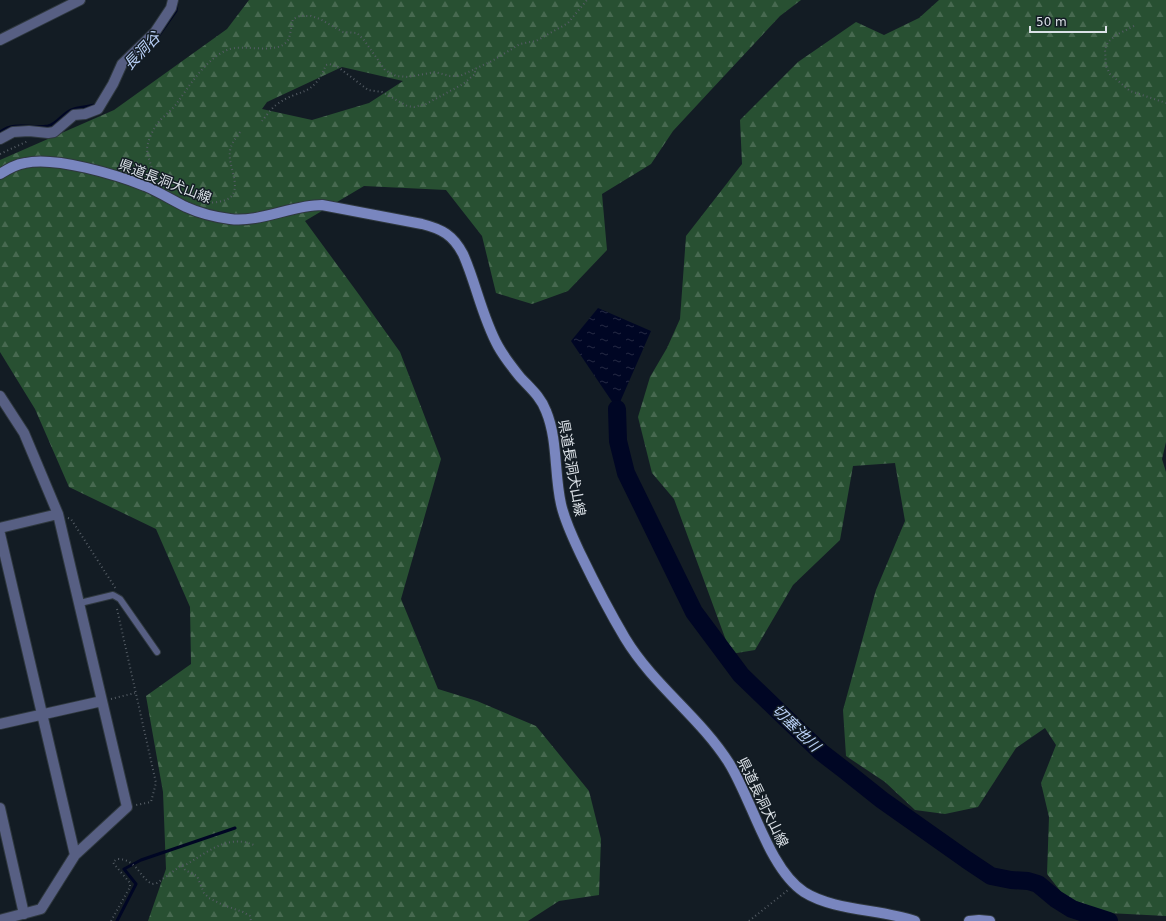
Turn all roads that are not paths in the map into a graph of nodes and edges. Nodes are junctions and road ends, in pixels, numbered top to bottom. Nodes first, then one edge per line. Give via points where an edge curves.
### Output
1 (80, 0) edge
2 (173, 0) edge
3 (0, 40) edge
4 (0, 139) edge
5 (0, 174) edge
6 (0, 396) edge
7 (58, 514) junction
8 (0, 528) edge
9 (0, 534) edge
10 (80, 603) junction
11 (157, 652) dead end
12 (102, 701) junction
13 (43, 714) junction
14 (0, 724) edge
15 (0, 808) edge
16 (75, 855) junction
17 (24, 914) junction
18 (0, 920) edge
19 (915, 921) edge
20 (969, 921) edge
21 (990, 921) edge

1 - 3 street
2 - 4 street via 171,8 155,32 122,64 98,109 74,115 48,134 14,132
5 - 19 main road, 県道長洞犬山線 via 24,163 54,162 128,180 194,210 233,219 247,219 322,205 422,224 442,231 454,239 467,262 497,344 506,360 539,396 546,410 564,514 594,583 640,661 714,741 730,764 777,862 795,885 803,892 827,902
6 - 7 street via 24,433
7 - 8 street
7 - 10 street
9 - 13 street
10 - 11 lane via 113,595 120,599
10 - 12 street
12 - 13 street
12 - 16 street via 127,807
13 - 14 street
13 - 16 street
15 - 17 street
16 - 17 street via 41,909
17 - 18 street
20 - 21 main road

